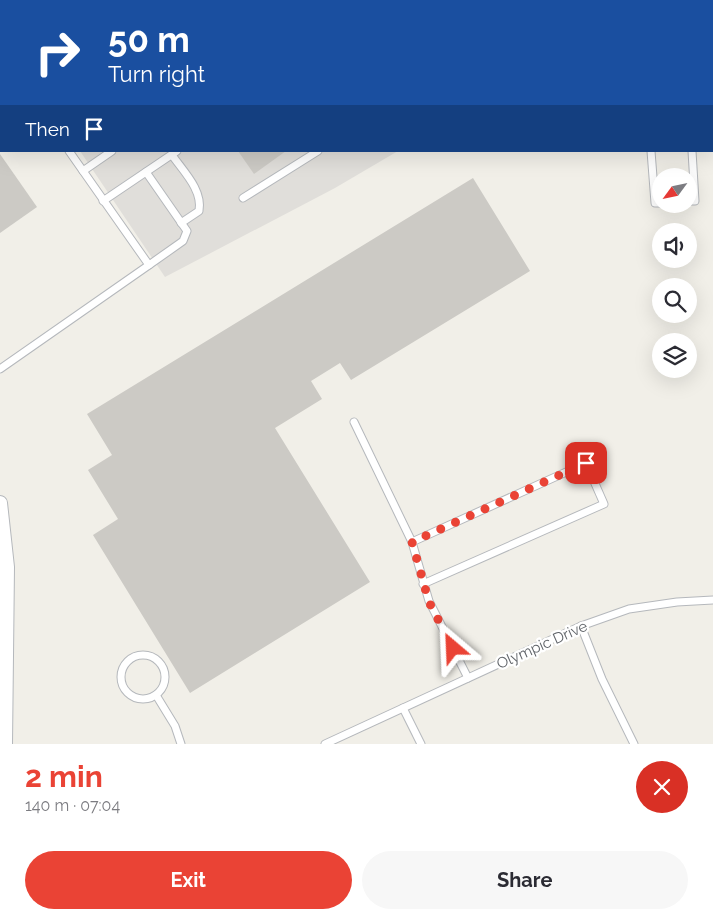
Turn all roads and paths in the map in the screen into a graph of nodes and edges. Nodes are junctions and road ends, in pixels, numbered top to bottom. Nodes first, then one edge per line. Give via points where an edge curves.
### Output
1 (70, 152) edge
2 (111, 152) edge
3 (316, 152) edge
4 (651, 152) edge
5 (692, 152) edge
6 (174, 153) edge
7 (652, 168) edge
8 (693, 168) edge
9 (83, 171) junction
10 (146, 172) junction
11 (243, 198) dead end
12 (104, 200) junction
13 (181, 223) junction
14 (149, 265) junction
15 (0, 369) edge
16 (354, 422) dead end
17 (0, 502) edge
18 (2, 536) edge
19 (412, 542) junction
20 (423, 584) junction
21 (713, 600) edge
22 (581, 626) junction
23 (468, 678) junction
24 (156, 695) junction
25 (403, 708) junction
26 (4, 744) edge
27 (181, 744) edge
28 (325, 744) edge
29 (421, 744) edge
30 (634, 744) edge

1 - 9 lane
2 - 9 lane
3 - 11 lane
4 - 7 lane
5 - 8 lane
6 - 10 lane
6 - 13 lane via 201,202 200,211
9 - 12 lane
10 - 12 lane
10 - 13 lane
12 - 14 lane
13 - 14 lane via 187,231 183,241
14 - 15 lane
16 - 19 lane
17 - 18 street
18 - 26 street via 7,567
19 - 20 lane
19 - 20 lane via 586,463 604,504
20 - 23 lane
21 - 22 lane, Olympic Drive via 629,609
22 - 23 lane, Olympic Drive
22 - 30 lane via 602,679
23 - 25 lane, Olympic Drive
24 - 24 lane via 136,698 124,690 120,676 130,658 145,655 159,661 165,682
24 - 27 lane via 175,726
25 - 28 lane, Olympic Drive
25 - 29 lane

